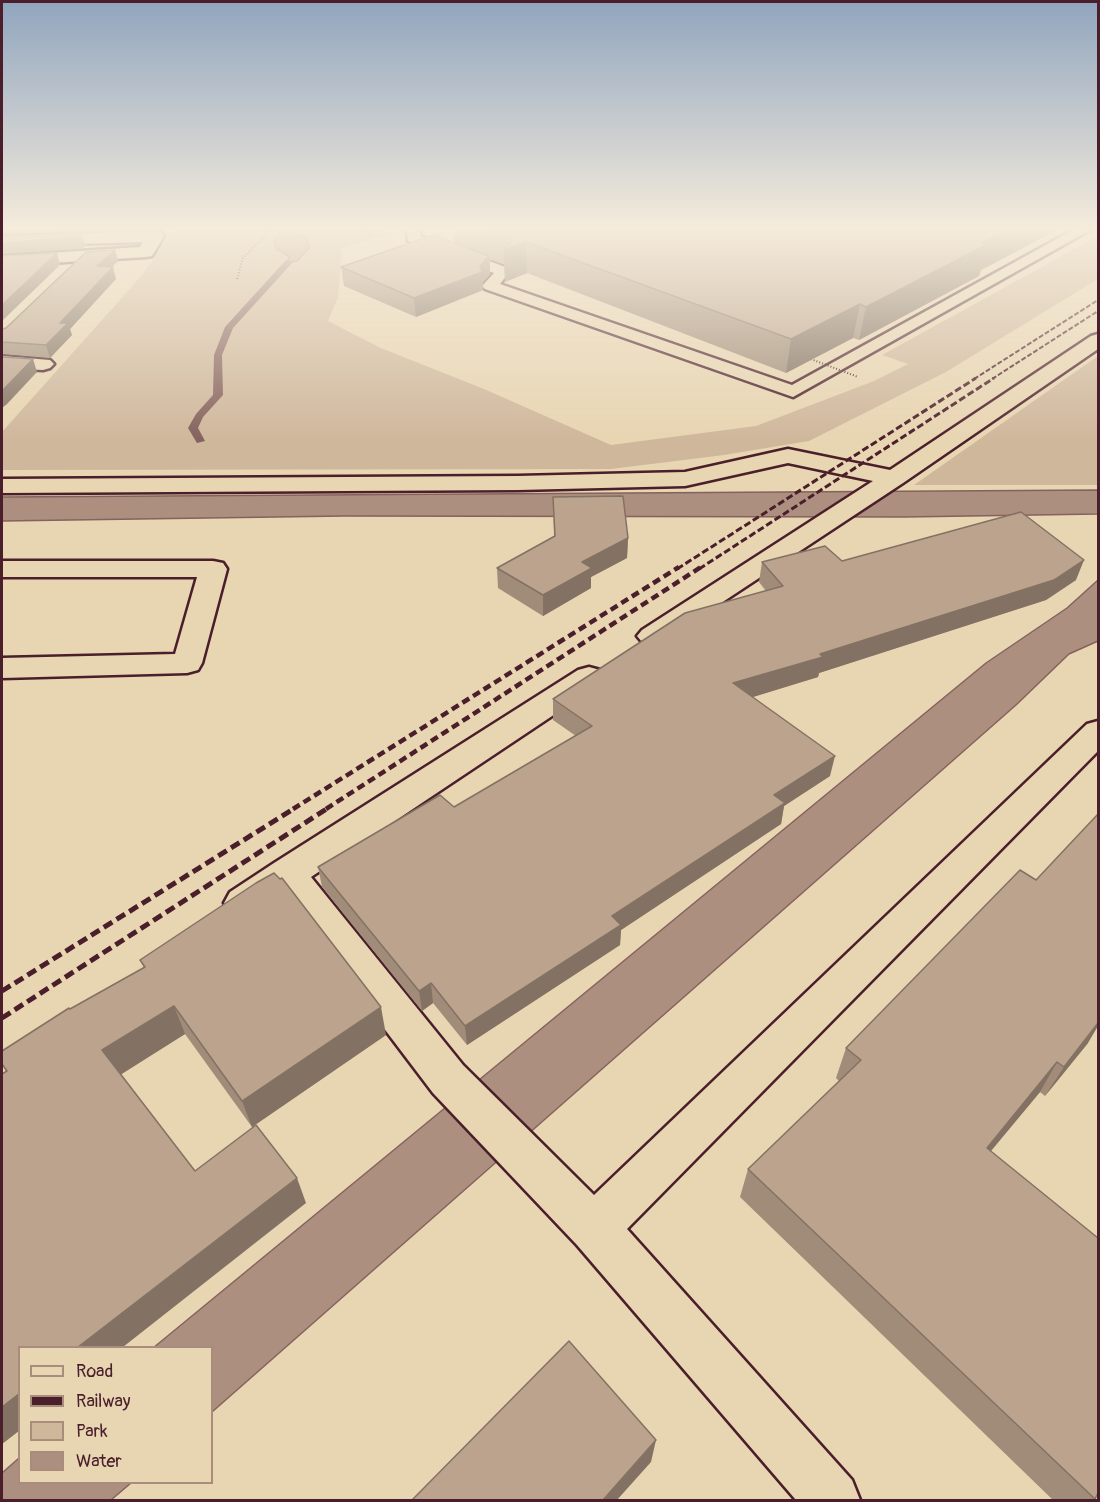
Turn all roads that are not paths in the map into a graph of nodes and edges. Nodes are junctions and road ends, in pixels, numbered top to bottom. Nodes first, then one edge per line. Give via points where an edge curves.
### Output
1 (530, 300) edge
2 (958, 300) edge
3 (1098, 340) edge
4 (2, 362) edge
5 (43, 364) dead end
6 (894, 478) junction
7 (2, 488) edge
8 (2, 569) edge
9 (2, 668) edge
10 (1098, 732) edge
11 (287, 873) junction
12 (218, 919) edge
13 (594, 1228) junction
14 (832, 1500) edge

1 - 2 lane via 793,392
3 - 6 street
4 - 5 street
6 - 7 street via 789,456 685,479
6 - 11 street
8 - 9 street via 213,569 187,663
10 - 13 street
11 - 12 street
11 - 13 street via 448,1079
13 - 14 street

